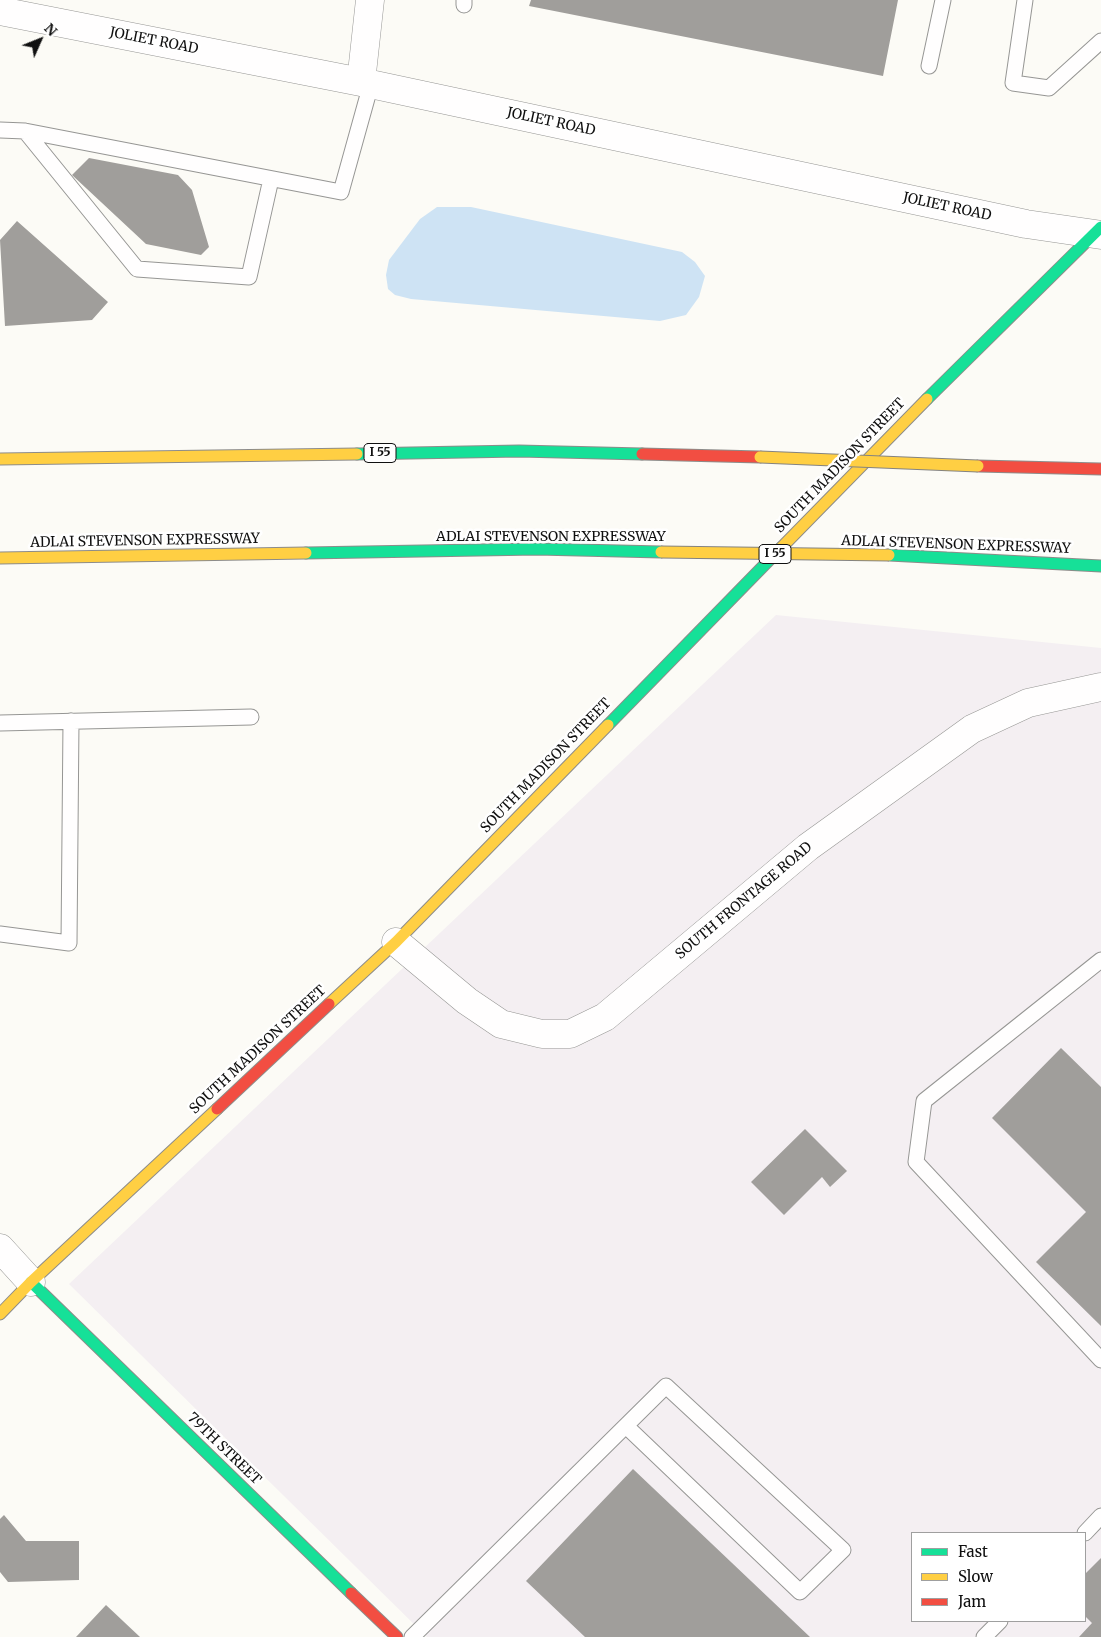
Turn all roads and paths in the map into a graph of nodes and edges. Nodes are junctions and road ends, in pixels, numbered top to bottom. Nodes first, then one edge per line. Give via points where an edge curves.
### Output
1 (370, 0) edge
2 (943, 0) edge
3 (1025, 0) edge
4 (0, 10) edge
5 (1101, 41) edge
6 (929, 66) dead end
7 (366, 83) junction
8 (0, 130) edge
9 (25, 132) junction
10 (271, 179) junction
11 (1099, 232) edge
12 (0, 459) edge
13 (1101, 468) edge
14 (0, 558) edge
15 (1101, 566) edge
16 (1101, 686) edge
17 (251, 717) dead end
18 (71, 721) junction
19 (0, 723) edge
20 (0, 934) edge
21 (396, 942) junction
22 (1101, 960) edge
23 (0, 1248) edge
24 (31, 1282) junction
25 (0, 1314) edge
26 (1101, 1360) edge
27 (626, 1426) junction
28 (1101, 1516) edge
29 (1086, 1532) edge
30 (999, 1622) edge
31 (397, 1637) edge
32 (412, 1637) edge
33 (984, 1637) edge

1 - 7 street
2 - 6 lane
3 - 5 lane via 1013,83 1049,88
4 - 7 street, JOLIET ROAD
7 - 10 lane via 341,192
7 - 11 street, JOLIET ROAD via 1026,224
8 - 9 lane
9 - 10 lane
9 - 10 lane via 137,268 249,277
11 - 21 main road, SOUTH MADISON STREET via 929,396
12 - 13 main road, I 55, bridge via 519,451
14 - 15 main road, ADLAI STEVENSON EXPRESSWAY / I 55, bridge via 537,549 889,556
16 - 21 street, SOUTH FRONTAGE ROAD via 1028,703 972,729 808,847 605,1017 570,1034 542,1034 502,1024 468,1001
17 - 18 lane
18 - 19 lane
18 - 20 lane via 70,944
21 - 24 main road, SOUTH MADISON STREET
22 - 26 lane via 924,1101 916,1162
23 - 24 street
24 - 25 main road, SOUTH MADISON STREET
24 - 31 main road, 79TH STREET
27 - 27 lane via 666,1386 843,1550 800,1592
27 - 32 lane
28 - 29 lane
30 - 33 lane

